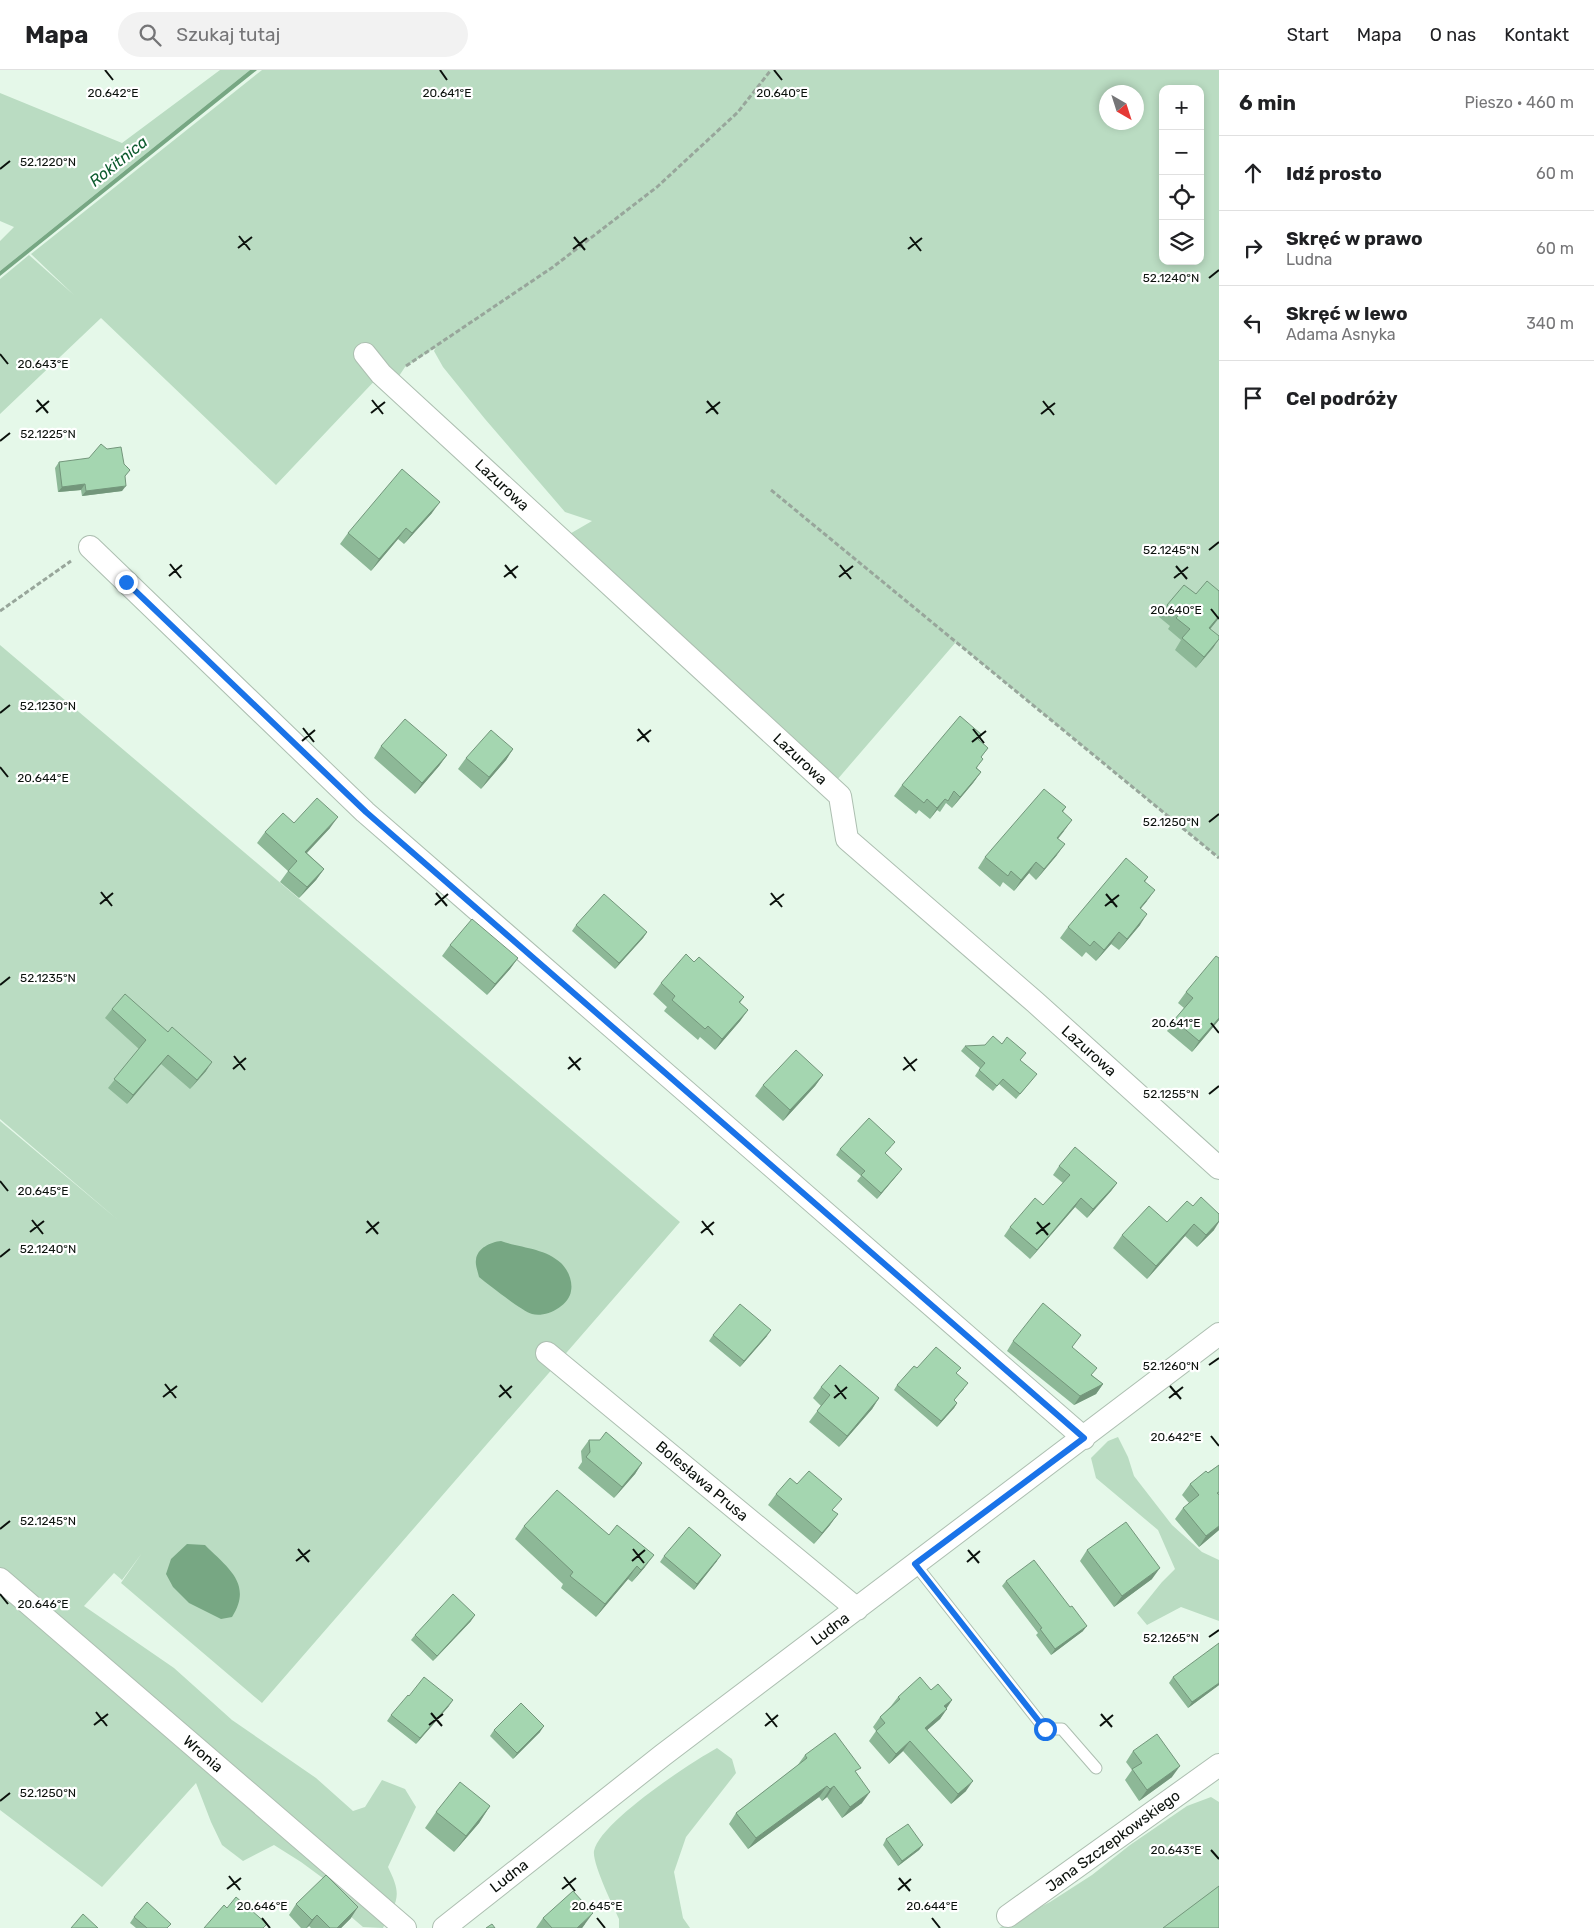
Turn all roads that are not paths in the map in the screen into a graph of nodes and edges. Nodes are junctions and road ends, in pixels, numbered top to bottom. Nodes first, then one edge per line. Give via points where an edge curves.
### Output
1 (365, 354) dead end
2 (90, 548) road end
3 (1219, 1168) edge
4 (1219, 1334) edge
5 (547, 1353) dead end
6 (1084, 1438) junction
7 (915, 1564) junction
8 (0, 1579) edge
9 (857, 1609) junction
10 (1219, 1765) edge
11 (1096, 1768) dead end
12 (1008, 1916) dead end
13 (405, 1928) edge
14 (444, 1928) edge

1 - 3 street, Lazurowa via 393,384 840,796 847,839
2 - 6 street via 366,812
4 - 6 street, Ludna
5 - 9 street, Bolesława Prusa
6 - 7 street, Ludna
7 - 9 street, Ludna
7 - 11 lane via 1045,1729 1062,1729
8 - 13 street, Wronia
9 - 14 street, Ludna via 663,1755
10 - 12 street, Jana Szczepkowskiego

